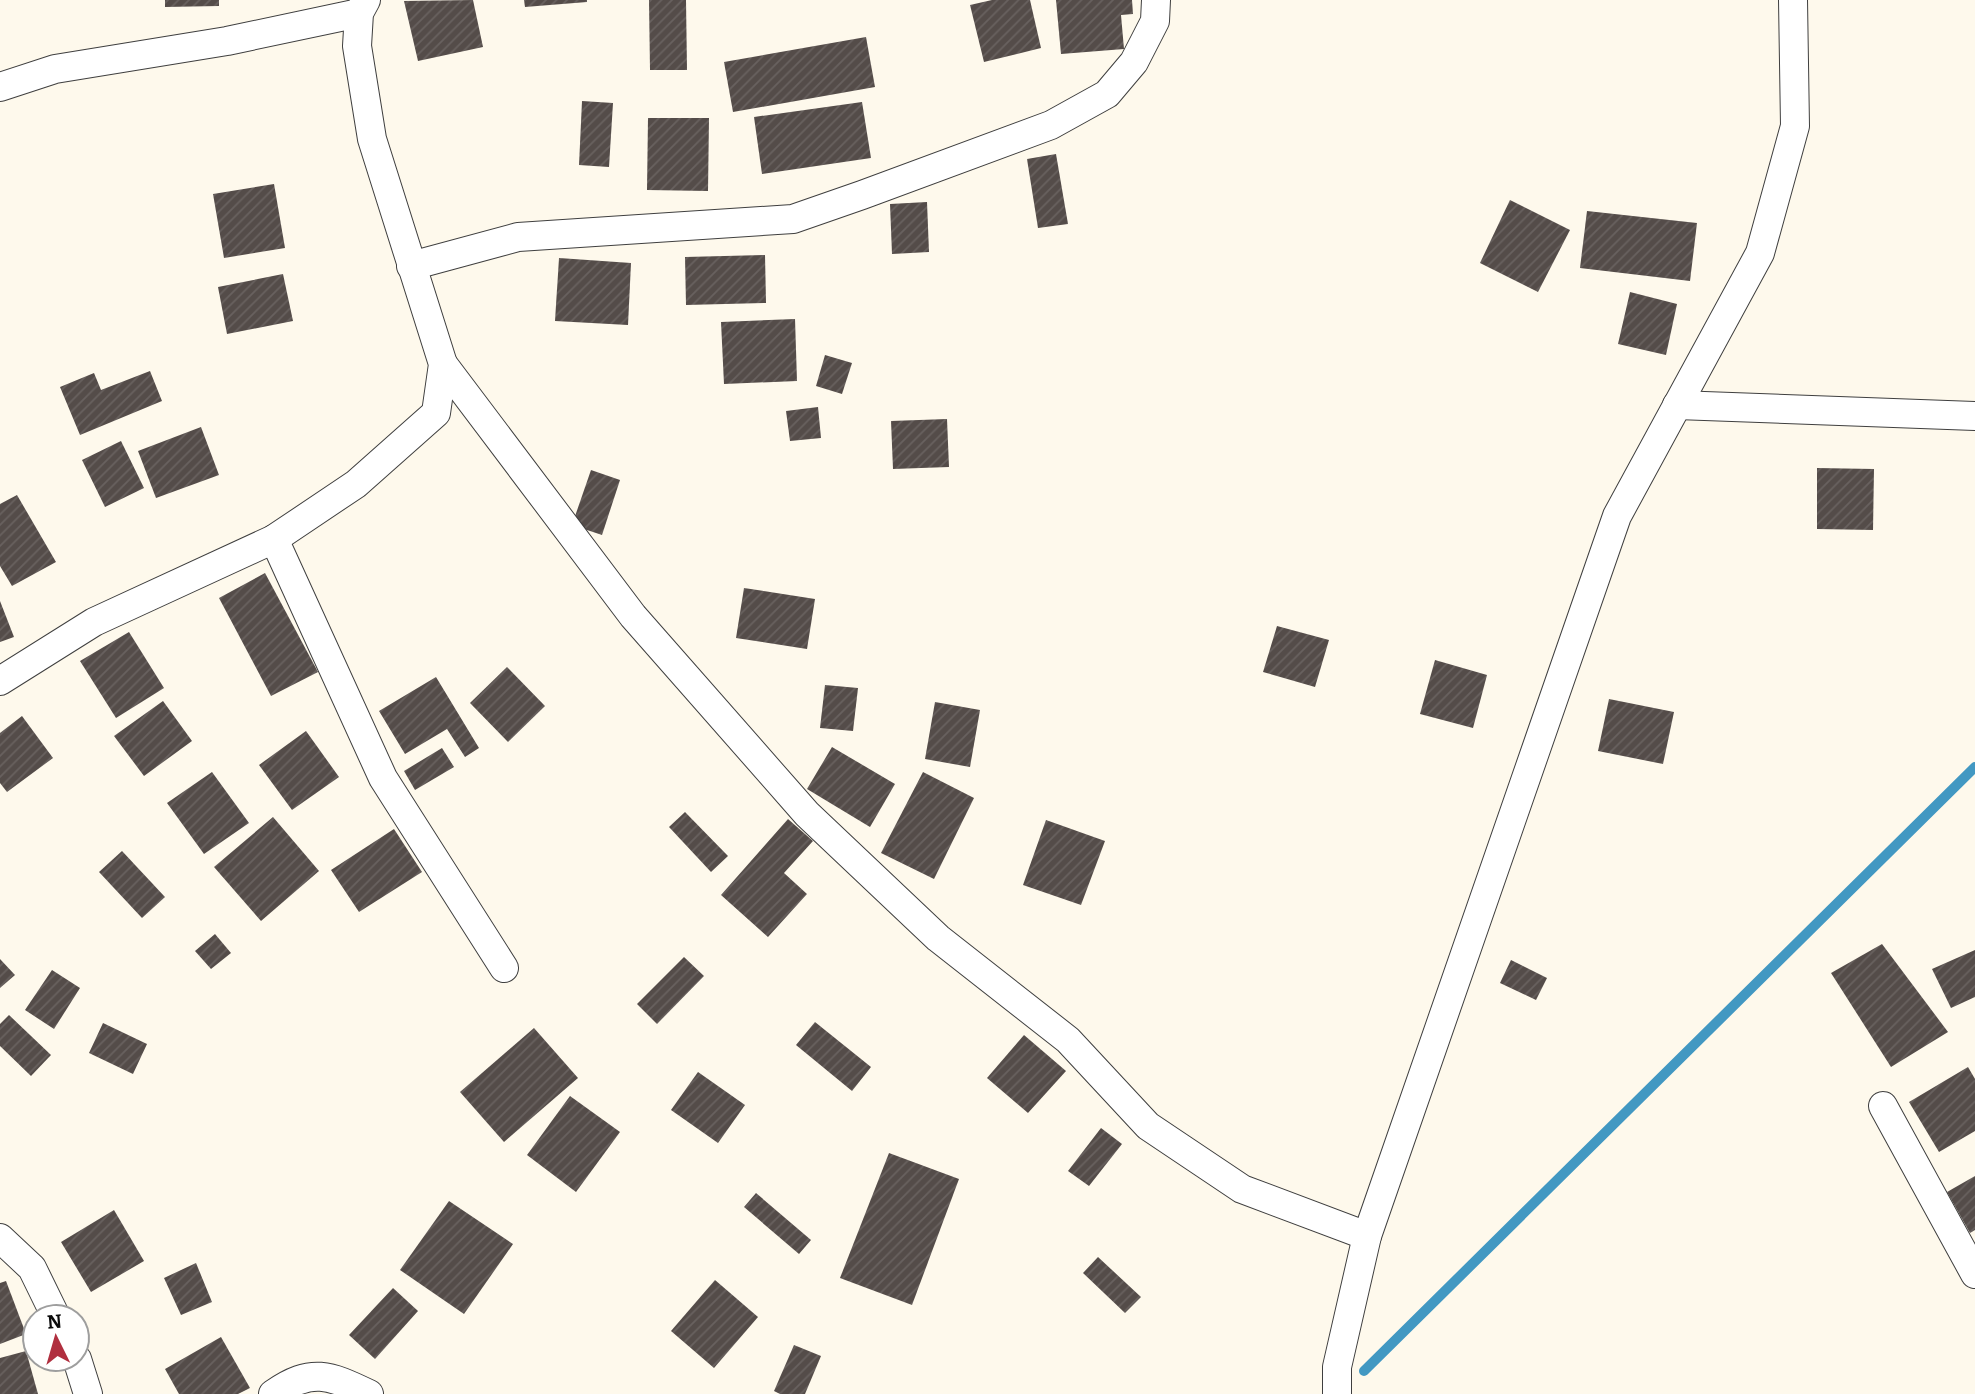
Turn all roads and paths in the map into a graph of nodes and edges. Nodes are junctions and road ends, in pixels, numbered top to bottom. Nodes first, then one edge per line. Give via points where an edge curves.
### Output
1 (1156, 0) edge
2 (1793, 0) edge
3 (362, 6) edge
4 (0, 87) edge
5 (411, 266) junction
6 (443, 364) junction
7 (1677, 405) junction
8 (1975, 416) edge
9 (274, 539) junction
10 (0, 681) edge
11 (505, 968) dead end
12 (1883, 1106) dead end
13 (1367, 1236) junction
14 (0, 1238) edge
15 (1975, 1274) edge
16 (49, 1303) edge
17 (81, 1373) edge
18 (88, 1394) edge
19 (274, 1394) edge
20 (369, 1394) edge
21 (1337, 1394) edge

1 - 5 street via 1155,21 1134,62 1107,94 1051,125 793,219 517,237
2 - 7 street via 1795,126 1760,253
3 - 4 street via 227,41 55,69
3 - 5 street via 357,46 372,139
5 - 6 street
6 - 9 street via 436,413 356,484
6 - 13 street via 633,616 807,814 938,937 1068,1040 1148,1126 1242,1189
7 - 8 street
7 - 13 street via 1617,516
9 - 10 street via 94,622
9 - 11 street via 383,778
12 - 15 street
13 - 21 street via 1338,1367
14 - 16 street via 32,1268
17 - 18 street
19 - 20 street via 295,1378 332,1376

